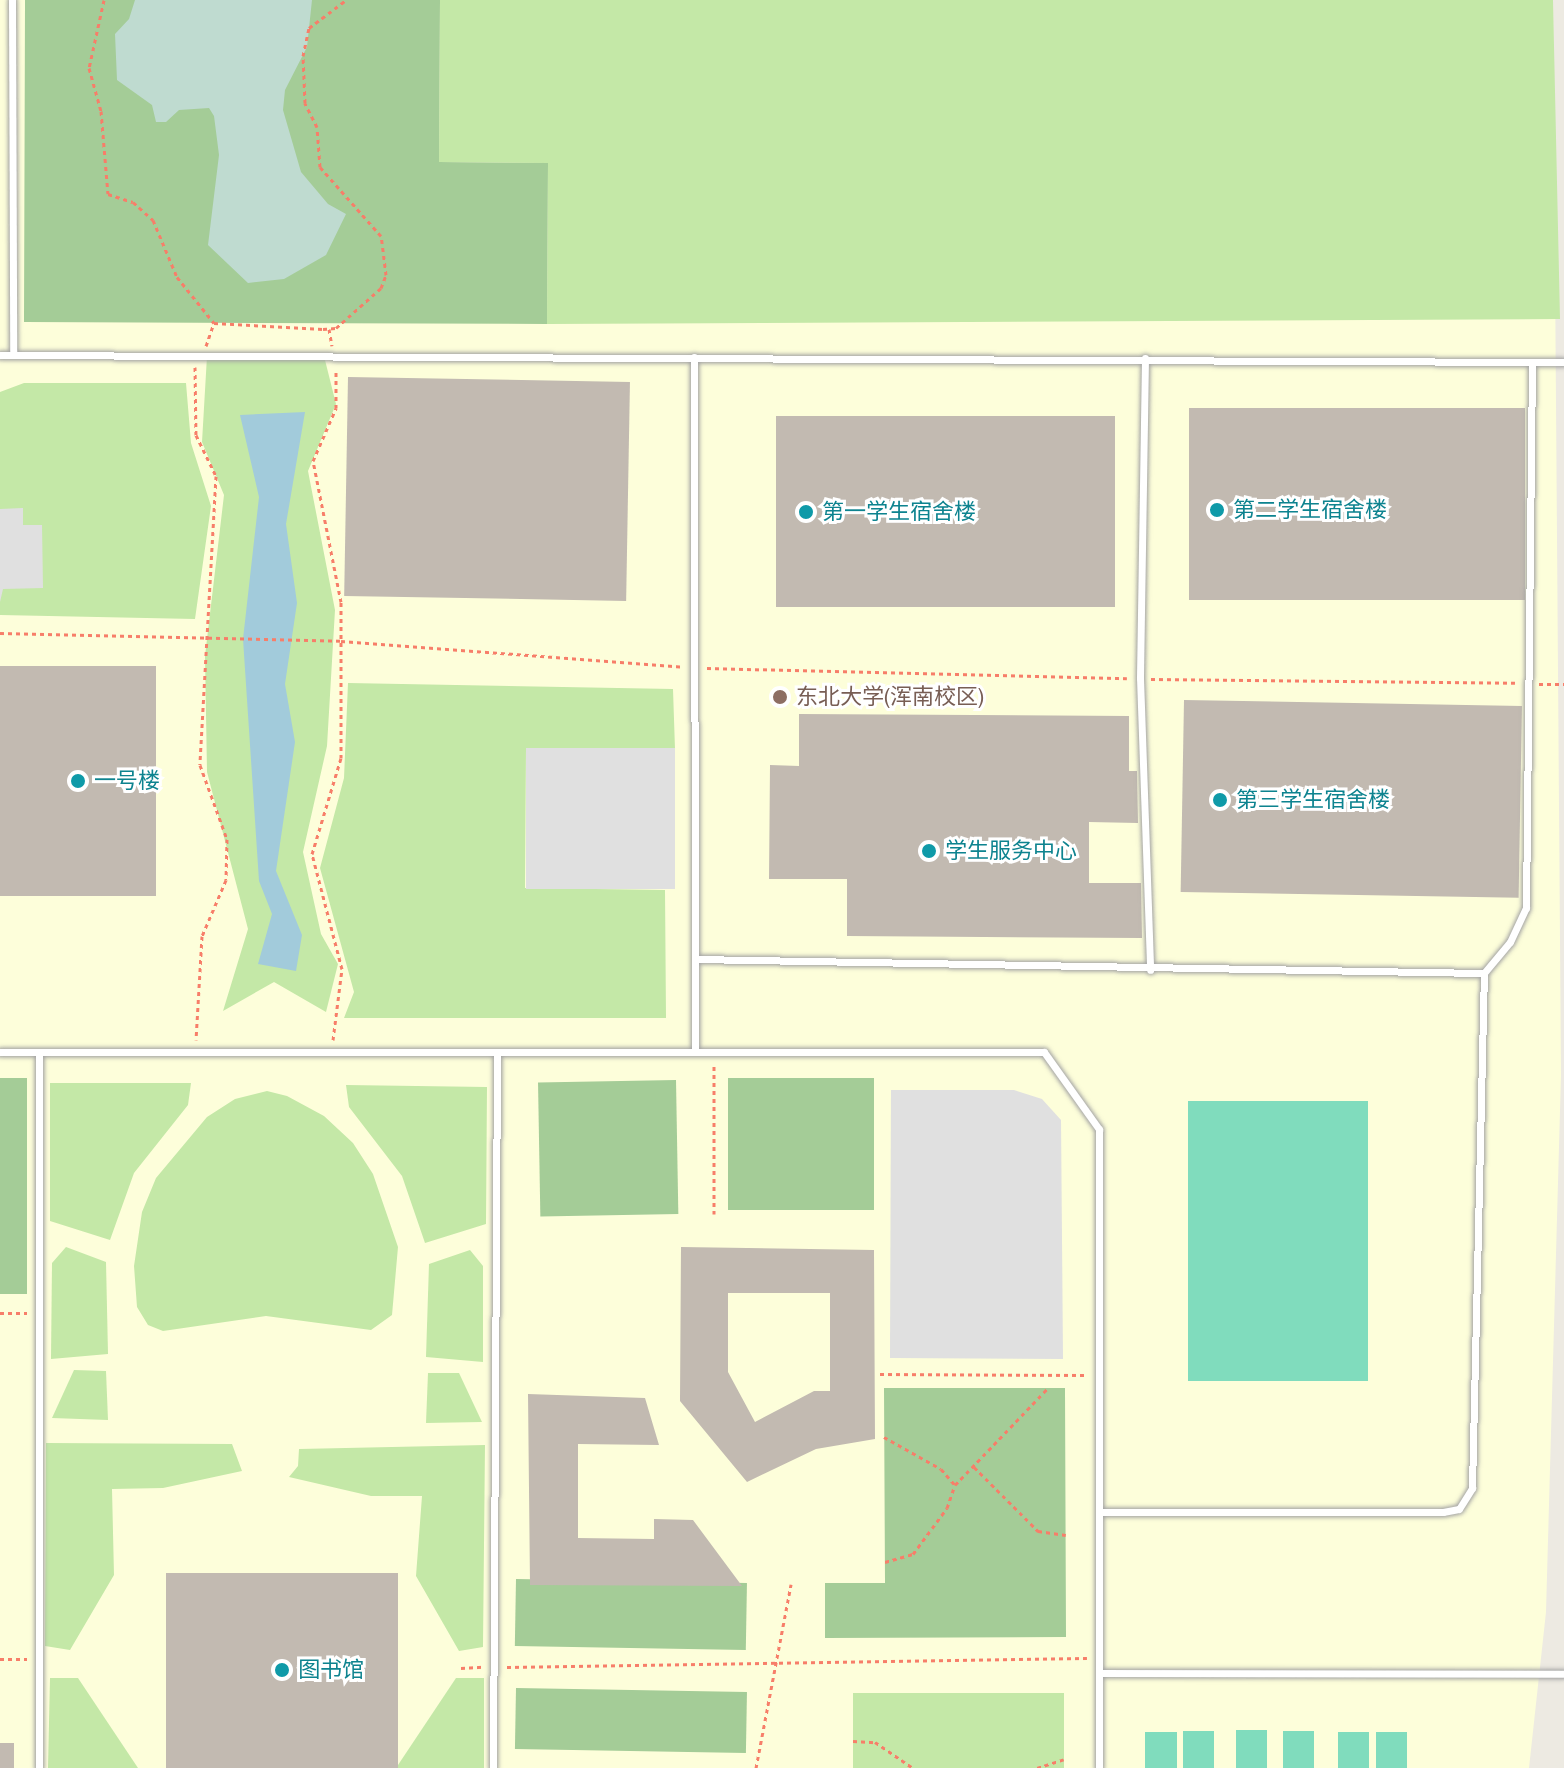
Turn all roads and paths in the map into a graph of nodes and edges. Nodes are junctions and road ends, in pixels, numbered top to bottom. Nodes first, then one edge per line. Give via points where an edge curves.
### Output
1 (12, 0) edge
2 (104, 0) edge
3 (346, 0) edge
4 (214, 323) junction
5 (329, 328) junction
6 (0, 355) edge
7 (13, 355) junction
8 (202, 356) junction
9 (333, 356) junction
10 (694, 357) junction
11 (1145, 358) junction
12 (1532, 362) junction
13 (1564, 362) edge
14 (0, 633) edge
15 (208, 638) junction
16 (341, 641) junction
17 (694, 667) junction
18 (1140, 678) junction
19 (1529, 683) junction
20 (1564, 684) edge
21 (695, 959) junction
22 (1150, 970) junction
23 (1484, 973) junction
24 (0, 1052) edge
25 (39, 1052) junction
26 (195, 1052) junction
27 (331, 1052) junction
28 (497, 1052) junction
29 (695, 1052) junction
30 (714, 1052) junction
31 (714, 1214) dead end
32 (0, 1313) edge
33 (39, 1313) junction
34 (880, 1374) dead end
35 (1099, 1375) junction
36 (1048, 1388) dead end
37 (884, 1437) dead end
38 (973, 1467) junction
39 (955, 1485) junction
40 (1099, 1512) junction
41 (1066, 1535) dead end
42 (885, 1562) dead end
43 (791, 1584) dead end
44 (1099, 1658) junction
45 (0, 1659) edge
46 (39, 1659) junction
47 (776, 1663) junction
48 (494, 1667) junction
49 (461, 1668) dead end
50 (1099, 1673) junction
51 (1564, 1674) edge
52 (853, 1741) dead end
53 (1064, 1759) dead end
54 (39, 1768) edge
55 (493, 1768) edge
56 (756, 1768) edge
57 (913, 1768) edge
58 (1037, 1768) edge
59 (1099, 1768) edge

1 - 7 lane
2 - 4 path via 104,17 89,52 101,111 103,181 108,194 133,202 153,220 177,277
3 - 5 path via 309,28 303,56 305,103 317,127 320,167 381,236 386,275 381,288
4 - 5 path
4 - 8 path
5 - 9 path
6 - 7 lane
7 - 8 lane
8 - 9 lane
8 - 15 path via 192,372 194,421 205,461 216,476 210,510 214,524
9 - 10 lane
9 - 16 path via 336,408 313,461 341,602
10 - 11 lane
10 - 17 lane
11 - 12 lane
11 - 18 lane
12 - 13 lane
12 - 19 lane
14 - 15 path
15 - 16 path
15 - 26 path via 200,765 227,839 226,880 202,936
16 - 17 path
16 - 27 path via 340,765 312,854 342,969
17 - 18 path
17 - 21 lane
18 - 19 path
18 - 22 lane
19 - 20 path
19 - 23 lane via 1526,908 1510,942
21 - 22 lane
21 - 29 lane
22 - 23 lane
23 - 40 lane via 1472,1488 1459,1509
24 - 25 lane
25 - 26 lane
25 - 33 lane
26 - 27 lane
27 - 28 lane
28 - 29 lane
28 - 48 lane
29 - 30 lane
30 - 31 path
30 - 35 lane via 1044,1052 1099,1129
32 - 33 path
33 - 46 lane
34 - 35 path
35 - 40 lane
36 - 38 path
37 - 39 path via 941,1469
38 - 39 path
38 - 41 path via 995,1482 1038,1531
39 - 42 path via 947,1508 913,1554
40 - 44 lane
43 - 47 path
44 - 47 path
44 - 50 lane
45 - 46 path
46 - 54 lane
47 - 48 path
47 - 56 path
48 - 49 path
48 - 55 lane
50 - 51 lane
50 - 59 lane
52 - 57 path via 875,1742
53 - 58 path

